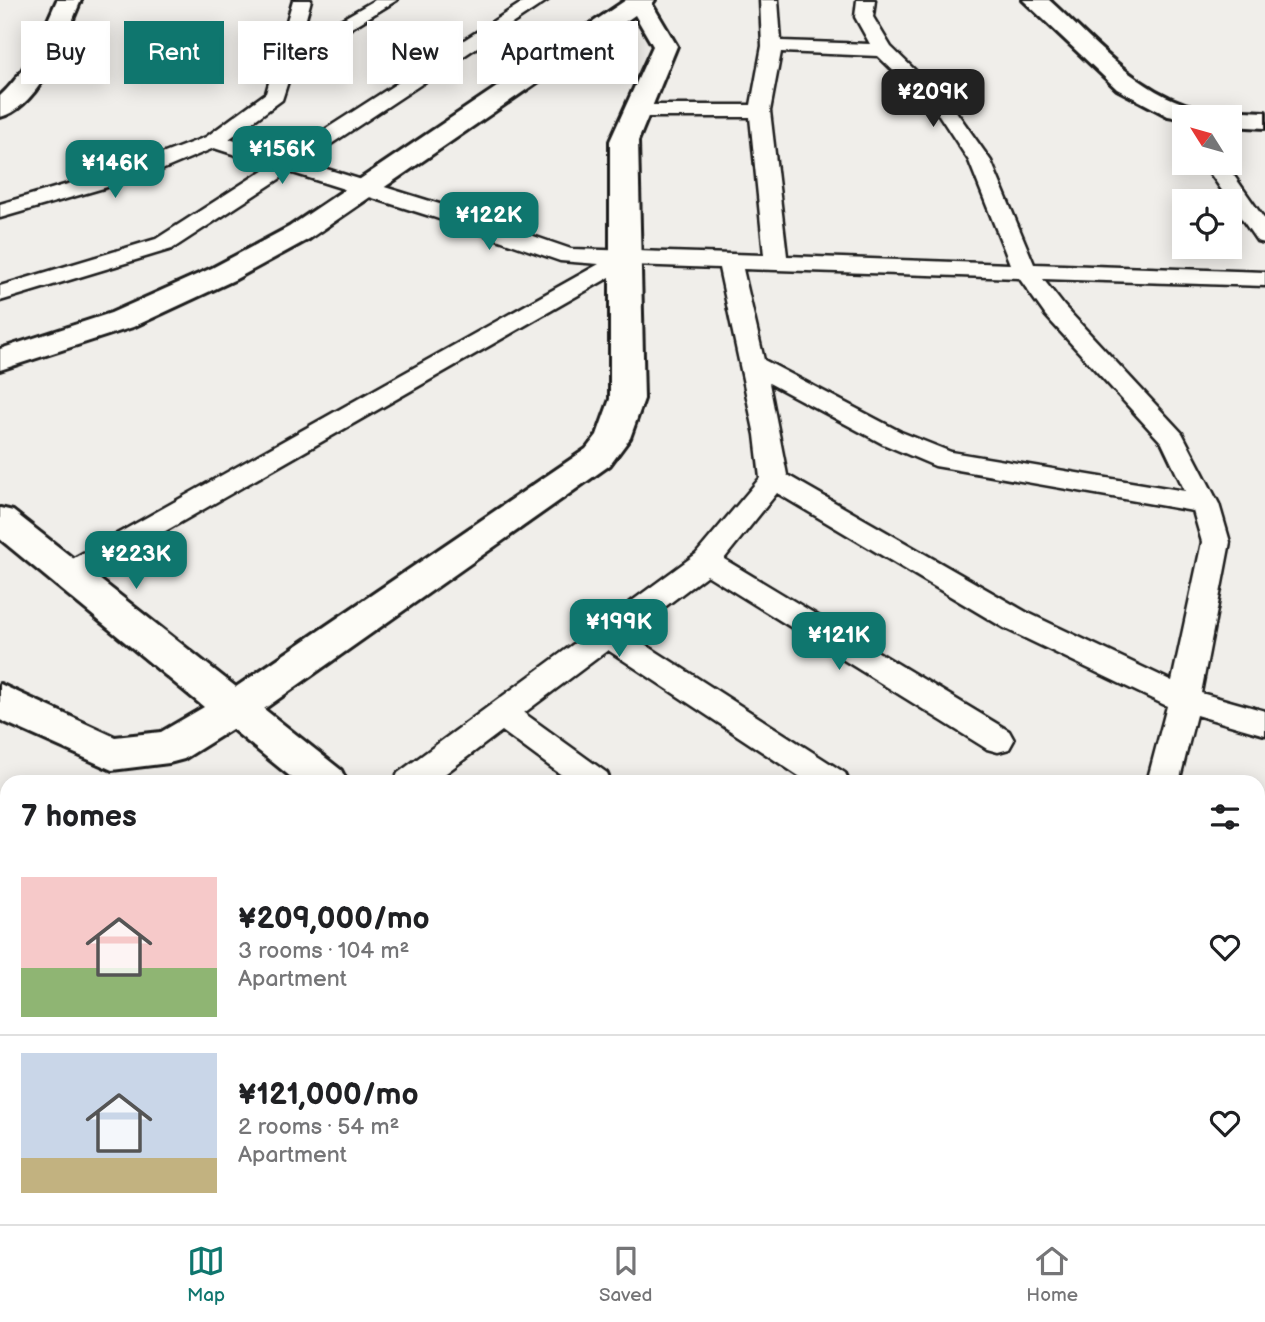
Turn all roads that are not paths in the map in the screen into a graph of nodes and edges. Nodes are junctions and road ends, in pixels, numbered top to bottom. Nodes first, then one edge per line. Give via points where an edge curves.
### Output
1 (69, 0) edge
2 (302, 0) edge
3 (388, 0) edge
4 (539, 0) edge
5 (640, 0) edge
6 (768, 0) edge
7 (866, 0) edge
8 (1035, 0) edge
9 (296, 21) edge
10 (352, 21) edge
11 (772, 46) junction
12 (883, 50) junction
13 (278, 84) edge
14 (0, 109) edge
15 (1172, 110) edge
16 (637, 111) junction
17 (760, 111) junction
18 (1242, 119) edge
19 (1265, 120) edge
20 (214, 141) junction
21 (283, 164) junction
22 (1222, 175) edge
23 (364, 190) junction
24 (0, 211) edge
25 (1265, 236) edge
26 (624, 260) junction
27 (730, 263) junction
28 (776, 263) junction
29 (1024, 269) junction
30 (1265, 279) edge
31 (0, 294) edge
32 (0, 360) edge
33 (753, 364) junction
34 (774, 479) junction
35 (1205, 504) junction
36 (0, 520) edge
37 (706, 561) junction
38 (68, 575) junction
39 (608, 635) junction
40 (0, 699) edge
41 (1184, 700) junction
42 (235, 708) junction
43 (502, 714) junction
44 (1265, 723) edge
45 (998, 740) dead end
46 (317, 775) edge
47 (419, 775) edge
48 (586, 775) edge
49 (822, 775) edge
50 (1165, 775) edge

1 - 14 street via 29,80 17,98
2 - 9 street
3 - 10 street
4 - 21 street
5 - 16 street via 665,46
5 - 23 street
6 - 11 street
7 - 12 street via 863,17
8 - 15 street via 1126,84
11 - 12 street
11 - 17 street
12 - 29 street via 946,111 980,161
13 - 20 street via 275,96
16 - 17 street
16 - 26 street via 624,141
17 - 28 street
18 - 19 street
20 - 21 street
20 - 24 street via 144,169
21 - 23 street
21 - 31 street via 164,244
22 - 25 street
23 - 26 street via 568,256
23 - 32 street via 299,233 223,274 122,320
26 - 27 street
26 - 38 street
26 - 42 street via 627,399 612,438 598,457
27 - 28 street
27 - 33 street
28 - 29 street
29 - 30 street
29 - 35 street via 1055,311 1172,439
33 - 34 street
33 - 35 street via 892,438 944,460
34 - 37 street
34 - 41 street via 1015,620
35 - 41 street via 1216,542
36 - 38 street
37 - 39 street
37 - 45 street
38 - 42 street
39 - 43 street
39 - 49 street
40 - 42 street via 112,754 169,747
41 - 44 street
41 - 50 street
42 - 46 street
43 - 47 street
43 - 48 street

